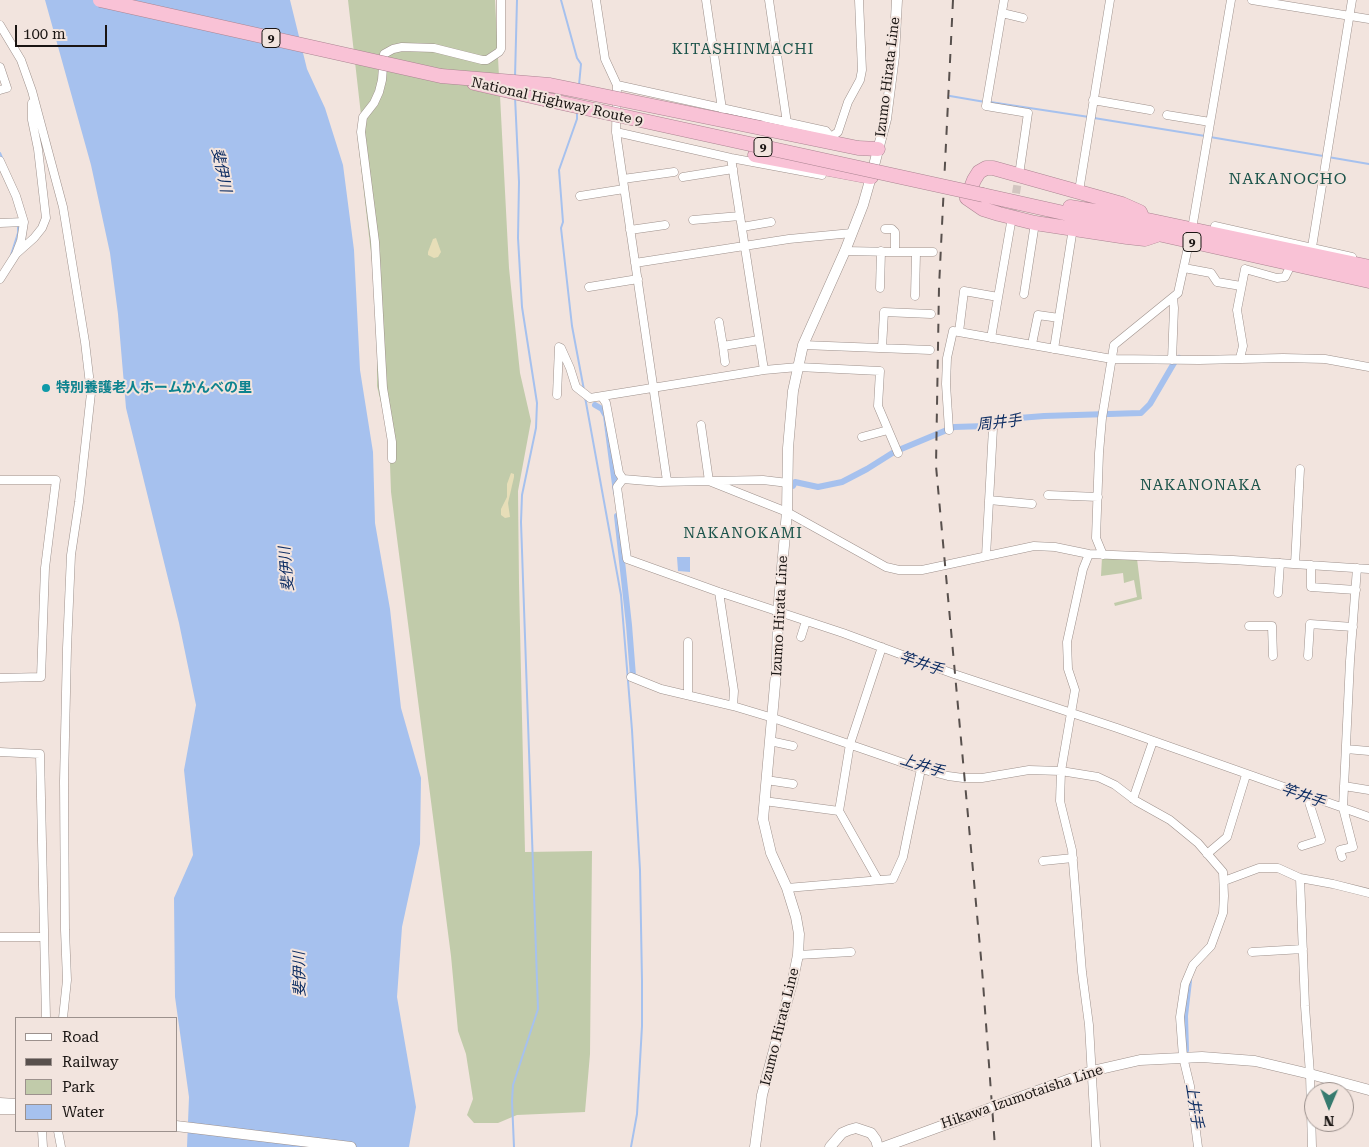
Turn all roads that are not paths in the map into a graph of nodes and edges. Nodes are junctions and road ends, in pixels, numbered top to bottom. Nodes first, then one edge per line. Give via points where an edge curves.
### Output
1 (100, 0) edge
2 (501, 0) edge
3 (596, 0) edge
4 (706, 0) edge
5 (769, 0) edge
6 (859, 0) edge
7 (897, 0) edge
8 (1004, 0) edge
9 (1110, 0) edge
10 (1231, 0) edge
11 (1252, 0) edge
12 (1352, 0) edge
13 (1002, 13) junction
14 (1350, 16) junction
15 (1023, 18) dead end
16 (1369, 19) edge
17 (0, 25) edge
18 (0, 67) edge
19 (441, 76) junction
20 (617, 85) junction
21 (0, 90) edge
22 (32, 91) junction
23 (544, 99) junction
24 (1093, 100) junction
25 (722, 109) junction
26 (1150, 110) dead end
27 (1167, 115) dead end
28 (1210, 122) junction
29 (787, 123) junction
30 (616, 132) junction
31 (834, 140) junction
32 (878, 150) junction
33 (731, 158) junction
34 (0, 161) edge
35 (733, 168) junction
36 (831, 170) junction
37 (674, 172) dead end
38 (1019, 175) junction
39 (683, 177) dead end
40 (871, 178) junction
41 (622, 179) junction
42 (624, 189) junction
43 (1078, 191) junction
44 (580, 196) dead end
45 (967, 198) junction
46 (1015, 202) junction
47 (740, 216) junction
48 (1012, 217) junction
49 (1143, 219) junction
50 (693, 220) dead end
51 (24, 222) junction
52 (771, 222) dead end
53 (0, 223) edge
54 (1035, 223) junction
55 (666, 225) dead end
56 (1215, 226) dead end
57 (742, 227) junction
58 (885, 228) dead end
59 (1073, 228) junction
60 (630, 230) junction
61 (852, 233) junction
62 (1158, 235) junction
63 (1191, 235) junction
64 (745, 246) junction
65 (1243, 246) junction
66 (1312, 247) junction
67 (845, 251) junction
68 (881, 251) junction
69 (894, 252) junction
70 (916, 252) junction
71 (933, 252) dead end
72 (1210, 252) dead end
73 (16, 254) junction
74 (1346, 259) junction
75 (1369, 261) edge
76 (635, 263) junction
77 (1369, 267) edge
78 (1184, 268) junction
79 (1289, 269) junction
80 (638, 279) junction
81 (0, 280) edge
82 (1369, 282) edge
83 (1241, 286) junction
84 (589, 287) dead end
85 (880, 288) dead end
86 (1369, 288) edge
87 (1024, 294) dead end
88 (915, 296) dead end
89 (998, 297) junction
90 (1173, 298) junction
91 (931, 314) dead end
92 (1059, 318) junction
93 (719, 322) dead end
94 (959, 332) junction
95 (991, 338) junction
96 (759, 340) junction
97 (1032, 344) junction
98 (803, 345) junction
99 (723, 346) junction
100 (882, 348) junction
101 (1054, 349) junction
102 (930, 350) dead end
103 (1240, 358) junction
104 (1112, 359) junction
105 (1172, 360) junction
106 (725, 362) dead end
107 (798, 367) junction
108 (1369, 367) edge
109 (764, 370) junction
110 (654, 388) junction
111 (557, 395) dead end
112 (602, 397) junction
113 (701, 425) dead end
114 (994, 428) dead end
115 (888, 430) junction
116 (950, 430) dead end
117 (862, 437) dead end
118 (898, 453) dead end
119 (392, 459) dead end
120 (1300, 469) dead end
121 (623, 479) junction
122 (0, 480) edge
123 (667, 481) junction
124 (709, 481) junction
125 (788, 483) junction
126 (1048, 495) dead end
127 (1098, 498) junction
128 (989, 500) junction
129 (1032, 504) dead end
130 (787, 512) junction
131 (1089, 554) junction
132 (1103, 555) junction
133 (986, 556) junction
134 (1280, 563) junction
135 (1295, 564) junction
136 (1311, 565) junction
137 (1357, 568) junction
138 (1369, 569) edge
139 (1356, 590) junction
140 (719, 592) junction
141 (1278, 593) dead end
142 (778, 612) junction
143 (806, 621) junction
144 (1249, 626) dead end
145 (1353, 627) junction
146 (800, 637) dead end
147 (688, 642) dead end
148 (882, 647) junction
149 (1273, 656) dead end
150 (1308, 656) dead end
151 (631, 677) dead end
152 (0, 678) edge
153 (688, 695) junction
154 (733, 706) junction
155 (1072, 713) junction
156 (774, 718) junction
157 (770, 741) junction
158 (1152, 741) junction
159 (850, 744) junction
160 (793, 746) dead end
161 (1346, 749) junction
162 (1369, 751) edge
163 (0, 752) edge
164 (921, 769) junction
165 (1061, 771) junction
166 (1246, 775) junction
167 (766, 780) junction
168 (793, 784) dead end
169 (1344, 786) junction
170 (1369, 790) edge
171 (1307, 796) junction
172 (1133, 799) junction
173 (764, 801) junction
174 (1343, 808) junction
175 (838, 811) junction
176 (1369, 817) edge
177 (1302, 846) dead end
178 (1207, 854) junction
179 (1342, 857) dead end
180 (1073, 858) junction
181 (1042, 860) dead end
182 (1300, 878) junction
183 (878, 880) junction
184 (1224, 881) junction
185 (787, 888) junction
186 (1369, 893) edge
187 (43, 936) junction
188 (0, 937) edge
189 (1302, 949) junction
190 (850, 952) dead end
191 (1252, 952) dead end
192 (798, 955) junction
193 (46, 1017) edge
194 (63, 1017) edge
195 (1183, 1057) junction
196 (1092, 1071) junction
197 (1310, 1074) junction
198 (1369, 1090) edge
199 (0, 1102) edge
200 (15, 1102) edge
201 (0, 1108) edge
202 (15, 1109) edge
203 (178, 1126) edge
204 (42, 1132) edge
205 (58, 1132) edge
206 (43, 1147) edge
207 (61, 1147) edge
208 (351, 1147) edge
209 (755, 1147) edge
210 (830, 1147) edge
211 (878, 1147) edge
212 (884, 1147) edge
213 (1096, 1147) edge
214 (1198, 1147) edge
215 (1312, 1147) edge

1 - 19 highway, National Highway Route 9 / 9, bridge
2 - 119 street via 502,49 499,52 482,60 434,48 393,49 384,54 379,92 363,117 361,132 375,242 383,388
3 - 20 street via 605,59
4 - 25 street
5 - 29 street
6 - 31 street via 862,70
7 - 32 main road, Izumo Hirata Line via 894,56 886,119
8 - 13 street
9 - 24 street
10 - 28 street
11 - 14 street
12 - 14 street
13 - 15 street
13 - 38 street via 986,106 1028,113
14 - 16 street
14 - 66 street
17 - 22 street via 21,60
18 - 21 street via 7,88
19 - 23 highway, National Highway Route 9 / 9, bridge
19 - 31 highway, 9, bridge via 550,85
20 - 25 street
20 - 30 street
22 - 73 street via 32,120 46,218 34,238
22 - 194 street via 63,206 91,393 71,555 66,648 67,980
23 - 36 highway, 9, bridge via 616,122
23 - 46 highway, National Highway Route 9 / 9, bridge
24 - 26 street
24 - 43 street
25 - 29 street
27 - 28 street
28 - 63 street
29 - 31 street via 826,131
30 - 33 street
30 - 41 street
31 - 32 highway, 9
32 - 40 main road, Izumo Hirata Line
33 - 35 street
33 - 36 street via 828,176
34 - 51 street
35 - 39 street
35 - 47 street
36 - 40 highway, 9
37 - 41 street
38 - 43 highway
38 - 45 highway via 986,168 979,172
40 - 45 main road
40 - 61 main road, Izumo Hirata Line
41 - 42 street
42 - 44 street
42 - 60 street
43 - 49 highway via 1122,204 1140,212
45 - 48 highway via 983,208
46 - 49 highway, National Highway Route 9 / 9
46 - 62 highway, National Highway Route 9 / 9
47 - 50 street
47 - 57 street
48 - 54 highway
48 - 89 street
49 - 63 highway, National Highway Route 9 / 9
51 - 53 street
51 - 73 street
52 - 57 street
54 - 59 highway
54 - 87 street
55 - 60 street
56 - 65 street
57 - 64 street
58 - 69 street via 895,232
59 - 62 highway via 1145,239
59 - 92 street
60 - 76 street
61 - 64 street
61 - 67 main road, Izumo Hirata Line
62 - 63 highway, National Highway Route 9 / 9
63 - 65 highway, National Highway Route 9 / 9
63 - 78 street
64 - 76 street
64 - 96 street
65 - 66 street
65 - 72 street
65 - 74 highway, National Highway Route 9 / 9
65 - 79 street
65 - 82 highway, National Highway Route 9 / 9
66 - 74 street
67 - 68 street
67 - 98 main road, Izumo Hirata Line
68 - 69 street
68 - 85 street
69 - 70 street
70 - 71 street
70 - 88 street
73 - 81 street
74 - 75 street
74 - 77 highway, National Highway Route 9 / 9
76 - 80 street
78 - 83 street via 1211,274 1217,282
78 - 90 street via 1178,294
79 - 83 street via 1285,277 1277,278 1244,269
79 - 86 street
80 - 84 street
80 - 110 street
83 - 103 street via 1237,310 1243,346
89 - 94 street via 964,291
89 - 95 street
90 - 104 street via 1114,345
90 - 105 street
91 - 100 street via 884,312
92 - 97 street via 1038,315
92 - 101 street
93 - 99 street
94 - 95 street
94 - 116 street via 953,331 948,358 946,384
95 - 97 street
96 - 99 street
96 - 109 street
97 - 101 street
98 - 100 street
98 - 107 main road, Izumo Hirata Line
99 - 106 street
100 - 102 street
101 - 104 street
103 - 105 street
103 - 108 street via 1325,359
104 - 105 street
104 - 127 street via 1102,418
107 - 109 street
107 - 115 street via 880,372 878,406
107 - 125 main road, Izumo Hirata Line via 788,448
109 - 110 street
110 - 112 street
110 - 123 street
111 - 112 street via 559,347 576,386 590,398
112 - 121 street
113 - 124 street
114 - 128 street
115 - 117 street
115 - 118 street
120 - 135 street
121 - 123 street
121 - 140 street via 617,487 627,559
122 - 152 street via 56,480 45,568 41,677
123 - 124 street
124 - 125 street
124 - 130 street
125 - 130 main road, Izumo Hirata Line
126 - 127 street
127 - 132 street via 1096,538
128 - 129 street
128 - 133 street
130 - 133 street via 886,567 899,570 922,570
130 - 142 main road, Izumo Hirata Line
131 - 132 street
131 - 133 street via 1034,546
131 - 155 street via 1067,642 1068,669 1075,690
132 - 134 street
134 - 135 street
134 - 141 street
135 - 136 street
136 - 137 street
136 - 139 street via 1310,588
137 - 138 street
137 - 139 street
139 - 145 street
140 - 142 street
140 - 154 street via 734,691
142 - 143 street
142 - 156 main road, Izumo Hirata Line
143 - 146 street
143 - 148 street
144 - 149 street via 1272,626
145 - 150 street via 1310,624
145 - 161 street
147 - 153 street
148 - 155 street
148 - 159 street
151 - 153 street
153 - 154 street
154 - 156 street
155 - 158 street
155 - 165 street
156 - 157 main road, Izumo Hirata Line
156 - 159 street
157 - 160 street
157 - 167 main road, Izumo Hirata Line
158 - 166 street
158 - 172 street
159 - 164 street
159 - 175 street
161 - 162 street
161 - 169 street
163 - 187 street via 40,754
164 - 165 street via 963,778 1029,770
164 - 183 street via 903,857 893,879
165 - 172 street via 1098,777
165 - 180 street via 1060,801
166 - 171 street
166 - 178 street via 1226,837
167 - 168 street
167 - 173 main road, Izumo Hirata Line
169 - 170 street
169 - 174 street
171 - 174 street
171 - 177 street via 1321,840
172 - 178 street via 1170,820
173 - 175 street
173 - 185 main road, Izumo Hirata Line via 766,836
174 - 176 street
174 - 179 street via 1353,847 1340,850
175 - 183 street
178 - 184 street via 1222,872
180 - 181 street
180 - 196 street
182 - 184 street via 1278,868 1259,868
182 - 186 street
182 - 189 street
183 - 185 street
184 - 195 street via 1223,913 1218,930 1211,946 1193,965 1185,984 1180,1017
185 - 192 main road, Izumo Hirata Line via 799,934
187 - 188 street
187 - 193 street
189 - 191 street
189 - 197 street
190 - 192 street
192 - 209 main road, Izumo Hirata Line via 762,1095
195 - 196 main road, Hikawa Izumotaisha Line via 1140,1060
195 - 197 main road, Hikawa Izumotaisha Line via 1255,1061
195 - 214 street
196 - 212 main road, Hikawa Izumotaisha Line
196 - 213 street
197 - 198 main road, Hikawa Izumotaisha Line
197 - 215 street
199 - 200 street
201 - 202 main road
203 - 208 main road
204 - 206 street
205 - 207 street
210 - 211 main road via 842,1134 856,1128 871,1133

